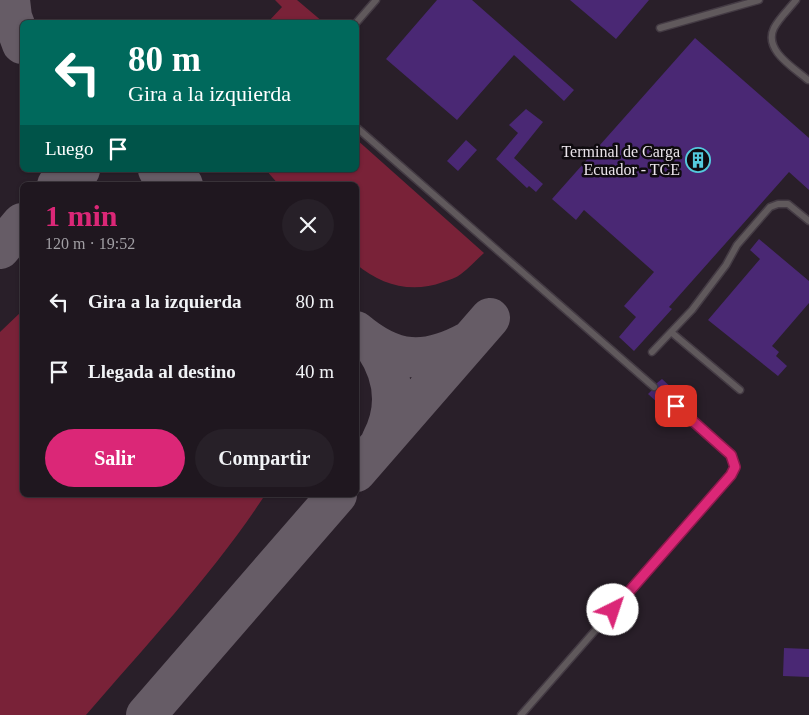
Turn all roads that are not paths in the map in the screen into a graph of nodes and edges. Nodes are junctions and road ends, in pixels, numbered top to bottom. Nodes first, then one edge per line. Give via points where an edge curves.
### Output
1 (376, 0) edge
2 (759, 0) edge
3 (796, 0) edge
4 (359, 20) edge
5 (660, 28) dead end
6 (808, 80) dead end
7 (359, 130) edge
8 (809, 221) edge
9 (671, 332) junction
10 (652, 352) dead end
11 (654, 387) dead end
12 (740, 390) dead end
13 (676, 406) dead end
14 (521, 715) edge

1 - 4 lane
2 - 5 lane
3 - 6 lane via 774,27 773,45 780,56
7 - 11 lane
8 - 9 lane via 788,204 770,207 738,245 692,310
9 - 10 lane
9 - 12 lane
13 - 14 lane via 731,455 735,463 734,472

